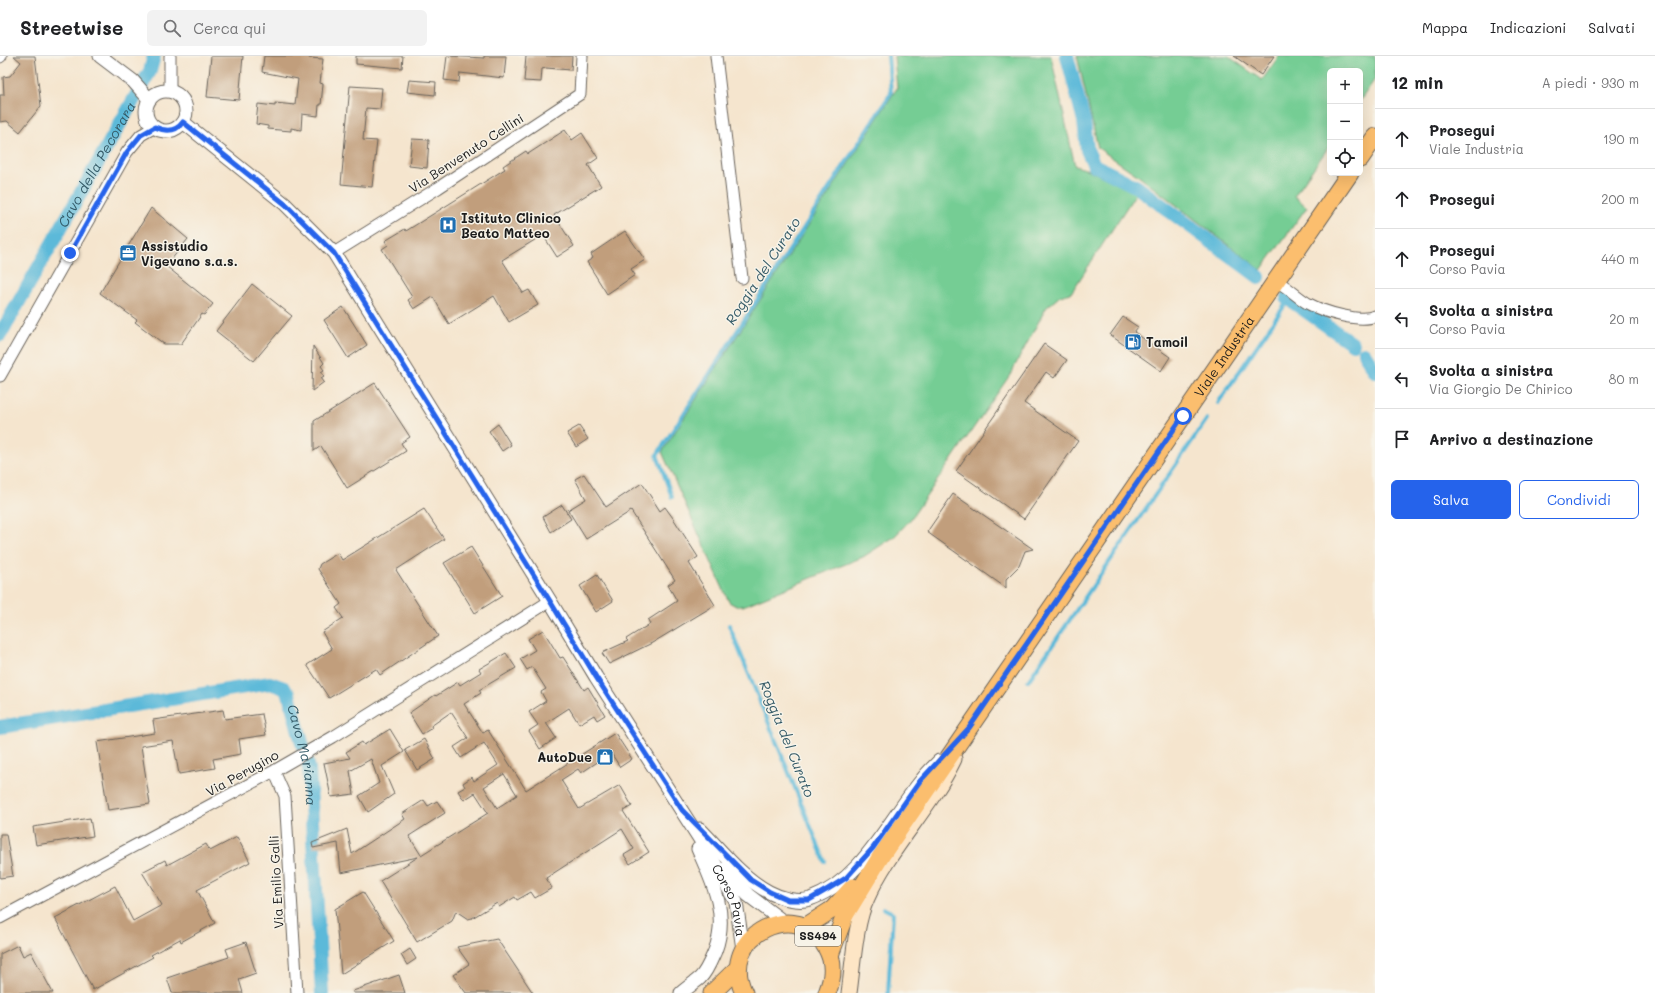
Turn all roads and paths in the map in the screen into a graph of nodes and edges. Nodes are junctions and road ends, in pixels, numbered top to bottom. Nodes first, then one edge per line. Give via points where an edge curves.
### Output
1 (100, 56) edge
2 (170, 56) edge
3 (582, 56) edge
4 (716, 56) edge
5 (170, 91) junction
6 (149, 99) junction
7 (183, 122) junction
8 (155, 127) junction
9 (1375, 137) edge
10 (1363, 155) edge
11 (1348, 176) edge
12 (334, 253) junction
13 (742, 278) dead end
14 (1276, 281) junction
15 (1375, 316) edge
16 (0, 376) edge
17 (550, 601) junction
18 (969, 728) junction
19 (274, 772) junction
20 (682, 810) junction
21 (710, 854) junction
22 (881, 856) junction
23 (0, 918) edge
24 (785, 923) junction
25 (805, 927) junction
26 (743, 949) junction
27 (830, 955) junction
28 (738, 968) junction
29 (830, 989) edge
30 (296, 993) edge
31 (681, 993) edge
32 (712, 993) edge
33 (744, 993) edge
34 (849, 993) edge

1 - 6 street via 133,82
2 - 5 street
3 - 12 street, Via Benvenuto Cellini via 580,94
4 - 13 street
5 - 6 street via 162,90
5 - 7 street via 177,94 186,106
6 - 8 street via 146,114 149,122
7 - 8 street via 179,128 170,130
7 - 12 street, Corso Pavia via 285,204
8 - 16 street via 141,135 127,152
9 - 10 main road
11 - 14 main road, Viale Industria / SS494
12 - 17 street, Corso Pavia
14 - 15 street via 1309,304 1335,313 1368,319
14 - 18 main road, Viale Industria / SS494
17 - 19 street, Via Perugino
17 - 20 street, Corso Pavia
18 - 20 street via 920,781 873,848 846,878 809,900 788,900 751,880
18 - 22 main road, Viale Industria / SS494
18 - 34 main road via 942,783 877,878 866,899 860,919
19 - 23 street, Via Perugino
19 - 30 street, Via Emilio Galli via 285,796
20 - 21 street, Corso Pavia
20 - 31 street via 718,895 721,928 718,944 708,966 700,977
21 - 24 street, Corso Pavia via 748,895
21 - 26 street, Corso Pavia via 736,902
22 - 25 main road, Viale Industria / SS494 via 833,909
22 - 27 main road, Viale Industria / SS494 via 845,915
24 - 25 main road, SS494
24 - 26 main road, SS494 via 760,930 750,938
25 - 27 main road, SS494 via 816,934
26 - 28 main road, SS494
27 - 29 main road, SS494 via 833,969
28 - 32 main road
28 - 33 main road, SS494

